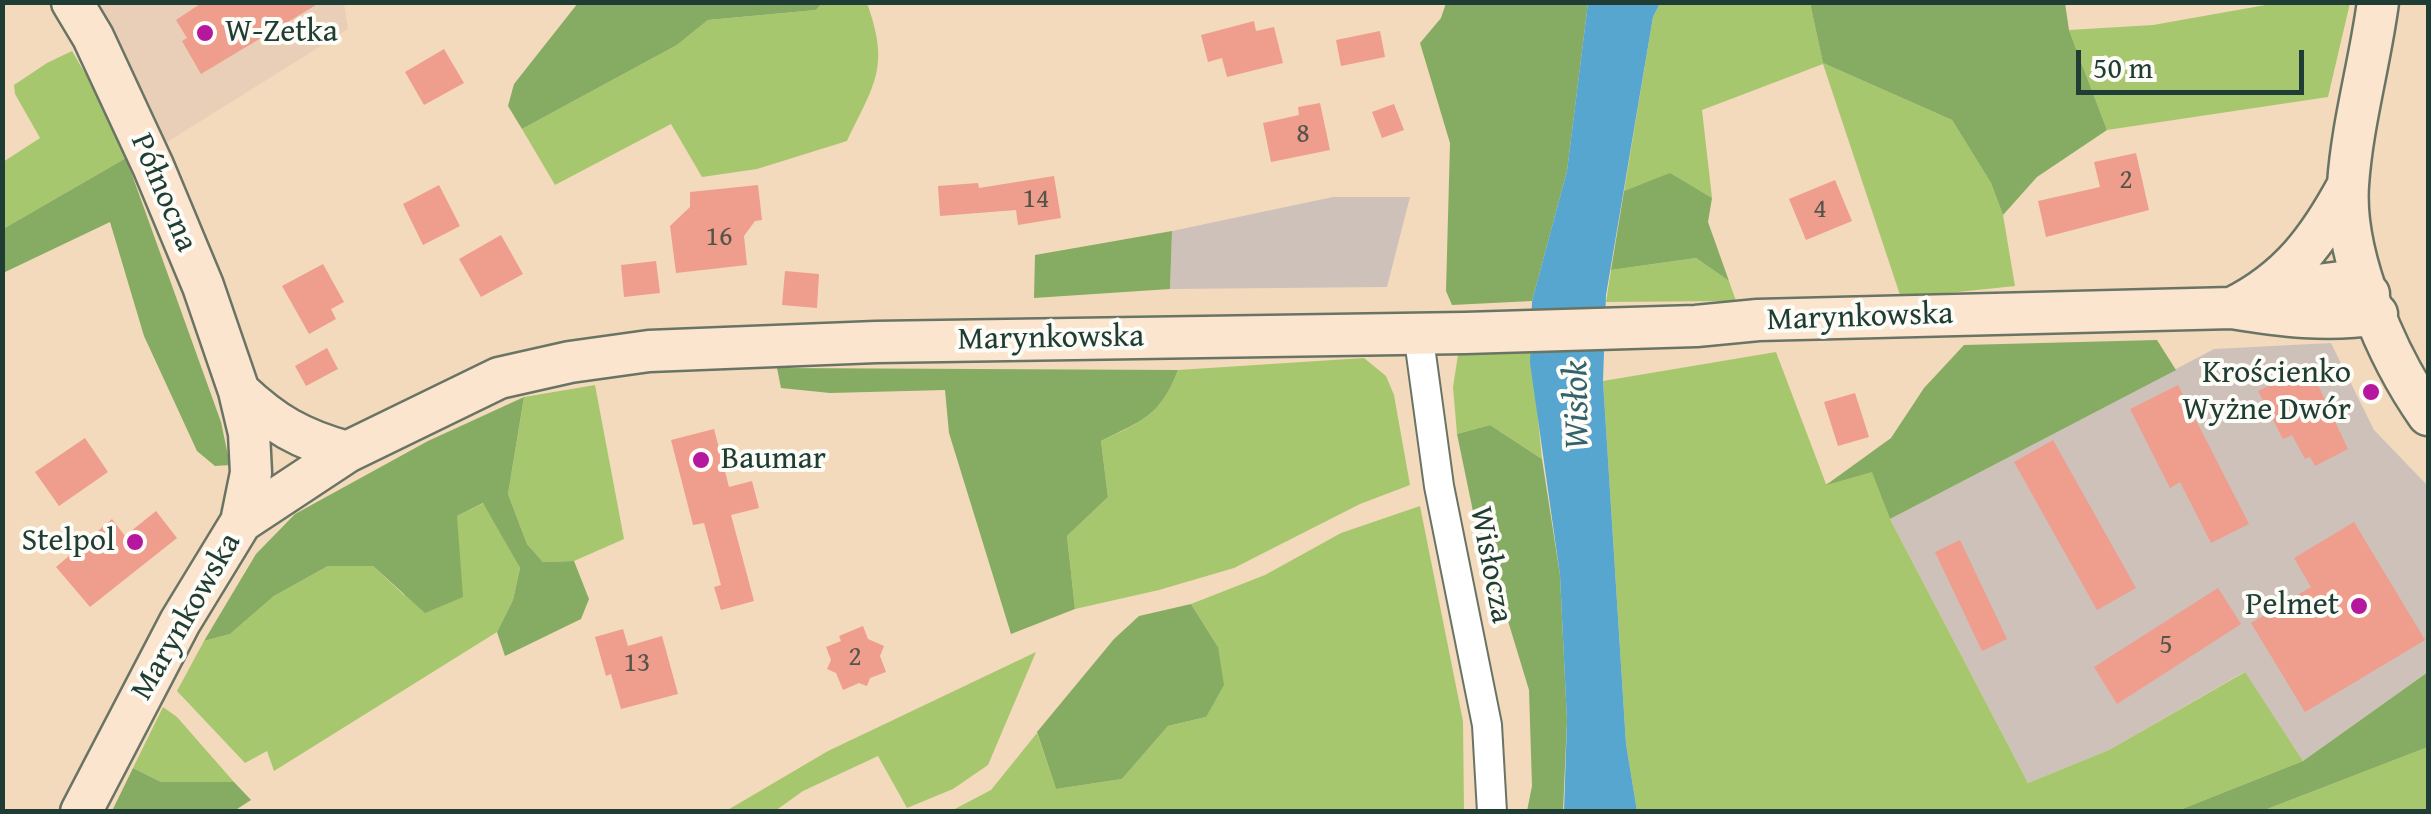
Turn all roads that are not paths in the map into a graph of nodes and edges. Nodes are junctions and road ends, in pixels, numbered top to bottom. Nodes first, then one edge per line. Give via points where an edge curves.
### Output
1 (72, 2) edge
2 (2378, 2) edge
3 (2348, 184) junction
4 (2248, 300) junction
5 (2373, 304) junction
6 (1418, 332) junction
7 (239, 391) junction
8 (2428, 416) edge
9 (346, 452) junction
10 (241, 522) junction
11 (80, 812) edge
12 (1492, 812) edge

1 - 7 street, Północna via 154,166
2 - 3 street
3 - 4 street via 2324,229
3 - 5 street via 2348,217
4 - 5 street, Marynkowska via 2286,317 2343,318
4 - 6 street, Marynkowska
5 - 8 street
6 - 9 street, Marynkowska via 649,351 499,378
6 - 12 street, Wisłocza via 1439,486 1487,725
7 - 9 street via 281,427
7 - 10 street, Północna via 250,433
9 - 10 street, Marynkowska
10 - 11 street, Marynkowska

